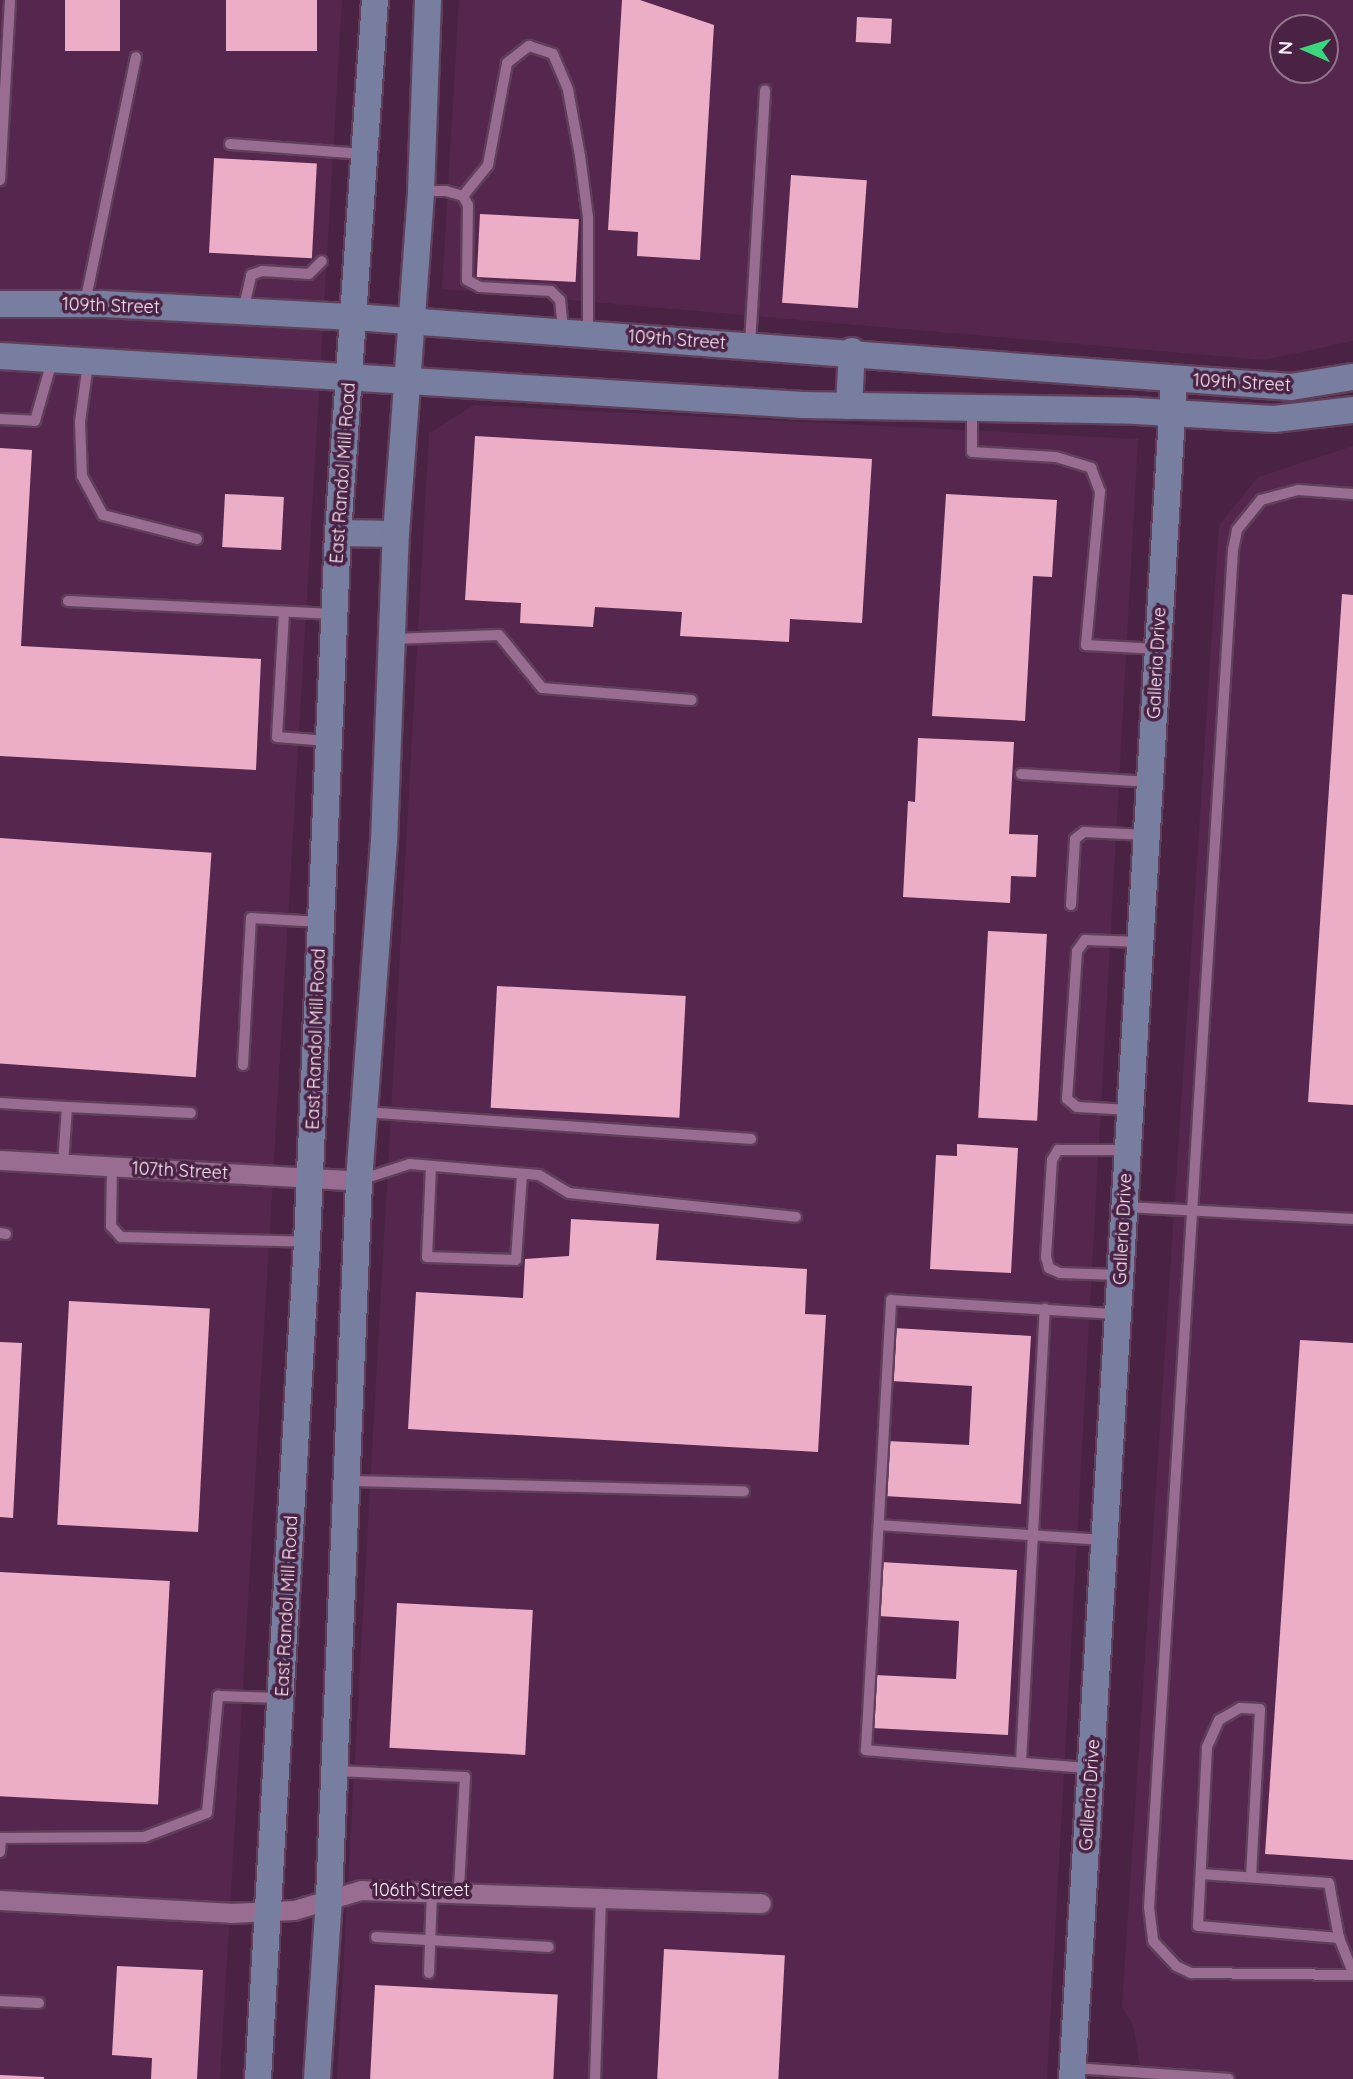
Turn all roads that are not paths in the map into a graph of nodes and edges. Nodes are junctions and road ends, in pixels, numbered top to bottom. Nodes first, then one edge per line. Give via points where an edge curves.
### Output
1 (10, 0) edge
2 (375, 0) edge
3 (428, 0) edge
4 (136, 57) dead end
5 (765, 90) dead end
6 (230, 145) dead end
7 (365, 154) junction
8 (0, 180) edge
9 (421, 191) junction
10 (463, 197) junction
11 (322, 261) dead end
12 (0, 304) edge
13 (85, 304) junction
14 (243, 311) junction
15 (355, 317) junction
16 (411, 323) junction
17 (576, 333) junction
18 (750, 345) junction
19 (852, 351) junction
20 (0, 356) edge
21 (52, 361) junction
22 (89, 363) junction
23 (350, 377) junction
24 (1353, 377) edge
25 (407, 380) junction
26 (1174, 380) junction
27 (849, 405) junction
28 (972, 408) junction
29 (1353, 410) edge
30 (1172, 414) junction
31 (0, 419) edge
32 (1353, 494) edge
33 (338, 533) junction
34 (396, 534) junction
35 (197, 539) dead end
36 (68, 601) dead end
37 (284, 612) junction
38 (334, 614) junction
39 (392, 639) junction
40 (1158, 649) junction
41 (692, 700) dead end
42 (328, 741) junction
43 (1021, 774) dead end
44 (1150, 782) junction
45 (1147, 835) junction
46 (1071, 905) dead end
47 (320, 922) junction
48 (1140, 942) junction
49 (243, 1065) dead end
50 (0, 1103) edge
51 (67, 1107) junction
52 (1130, 1110) junction
53 (365, 1112) junction
54 (191, 1113) dead end
55 (751, 1139) dead end
56 (1128, 1150) junction
57 (0, 1160) edge
58 (64, 1164) junction
59 (431, 1166) junction
60 (112, 1167) junction
61 (522, 1174) junction
62 (310, 1178) junction
63 (359, 1181) junction
64 (1125, 1207) junction
65 (1192, 1211) junction
66 (796, 1217) dead end
67 (1353, 1219) edge
68 (307, 1242) junction
69 (1121, 1275) junction
70 (1045, 1309) junction
71 (1118, 1314) junction
72 (345, 1481) junction
73 (744, 1491) dead end
74 (879, 1525) junction
75 (1035, 1536) junction
76 (1105, 1540) junction
77 (282, 1698) junction
78 (1021, 1762) junction
79 (1092, 1768) junction
80 (334, 1771) junction
81 (1, 1838) edge
82 (0, 1852) edge
83 (1201, 1874) junction
84 (1251, 1877) junction
85 (459, 1889) junction
86 (432, 1891) junction
87 (601, 1897) junction
88 (329, 1898) junction
89 (0, 1900) edge
90 (761, 1902) dead end
91 (269, 1910) junction
92 (376, 1937) dead end
93 (1339, 1938) junction
94 (430, 1940) junction
95 (549, 1947) dead end
96 (429, 1973) dead end
97 (1353, 1974) edge
98 (0, 2001) edge
99 (39, 2003) dead end
100 (1072, 2073) edge
101 (258, 2079) edge
102 (317, 2079) edge
103 (595, 2079) edge
104 (1229, 2079) edge

1 - 8 lane
2 - 7 street, East Randol Mill Road
3 - 9 street
4 - 13 lane
5 - 18 lane
6 - 7 lane
7 - 15 street, East Randol Mill Road
9 - 10 lane
9 - 16 street
10 - 17 lane via 468,205 467,280 480,287 551,291
10 - 17 lane via 488,165 507,63 529,46 553,54 568,90 588,218
11 - 14 lane via 309,274 262,271 251,275
12 - 13 street, 109th Street
13 - 14 street, 109th Street
14 - 15 street, 109th Street
15 - 16 street, 109th Street
15 - 23 street, East Randol Mill Road
16 - 17 street, 109th Street
16 - 25 street
17 - 18 street, 109th Street
18 - 19 street, 109th Street
19 - 26 street, 109th Street
19 - 27 street
20 - 21 street, 109th Street
21 - 22 street, 109th Street
21 - 31 lane via 35,421
22 - 23 street, 109th Street
22 - 35 lane via 80,422 82,476 103,515
23 - 25 street, 109th Street
23 - 33 street, East Randol Mill Road
24 - 26 street, 109th Street via 1291,387
25 - 27 street, 109th Street
25 - 34 street
26 - 30 street, Galleria Drive
27 - 28 street, 109th Street
28 - 30 street, 109th Street
28 - 40 lane via 972,452 1056,457 1091,468 1100,491 1086,645
29 - 30 street, 109th Street via 1273,419
30 - 40 street, Galleria Drive
32 - 65 lane via 1279,492 1261,500 1237,530
33 - 34 street
33 - 38 street, East Randol Mill Road
34 - 39 street
36 - 37 lane
37 - 38 lane
37 - 42 lane via 278,737
38 - 42 street, East Randol Mill Road
39 - 41 lane via 499,635 542,688
39 - 53 street
40 - 44 street, Galleria Drive
42 - 47 street, East Randol Mill Road
43 - 44 lane
44 - 45 street, Galleria Drive
45 - 46 lane via 1084,832 1075,839
45 - 48 street, Galleria Drive
47 - 49 lane via 251,918
47 - 62 street, East Randol Mill Road
48 - 52 street, Galleria Drive
48 - 52 lane via 1086,940 1077,951 1067,1099 1077,1107
50 - 51 lane
51 - 54 lane
51 - 58 lane
52 - 56 street, Galleria Drive
53 - 55 lane
53 - 63 street
56 - 64 street, Galleria Drive
56 - 69 lane via 1058,1150 1052,1160 1046,1257 1049,1268 1059,1273
57 - 58 street, 107th Street
58 - 60 street, 107th Street
59 - 61 lane
59 - 61 lane via 427,1257 516,1261
59 - 63 lane via 410,1164
60 - 62 street, 107th Street
60 - 68 lane via 111,1226 121,1237
61 - 66 lane via 539,1175 569,1193
62 - 63 street, 107th Street
62 - 68 street, East Randol Mill Road
63 - 72 street
64 - 65 lane
64 - 69 street, Galleria Drive
65 - 67 lane
65 - 97 lane via 1149,1924 1163,1955 1191,1973
68 - 77 street, East Randol Mill Road
69 - 71 street, Galleria Drive
70 - 71 lane
70 - 74 lane via 891,1300
70 - 75 lane
71 - 76 street, Galleria Drive
72 - 73 lane
72 - 80 street
74 - 75 lane
74 - 78 lane via 866,1751
75 - 76 lane
75 - 78 lane
76 - 79 street, Galleria Drive
77 - 81 lane via 218,1696 207,1813 144,1837
77 - 91 street, East Randol Mill Road
78 - 79 lane
79 - 100 street, Galleria Drive
80 - 85 lane via 465,1777
80 - 88 street
81 - 82 lane
83 - 84 lane
83 - 84 lane via 1211,1731 1227,1712 1259,1709
83 - 93 lane via 1198,1926
84 - 93 lane via 1329,1883
85 - 86 street, 106th Street
85 - 87 street, 106th Street
86 - 88 street, 106th Street via 361,1889
86 - 94 lane
87 - 90 street, 106th Street
87 - 103 lane
88 - 91 street, 106th Street via 294,1910
88 - 102 street
89 - 91 street, 106th Street via 230,1913
91 - 101 street, East Randol Mill Road
92 - 94 lane
93 - 97 lane
94 - 95 lane
94 - 96 lane
98 - 99 lane
100 - 104 lane

